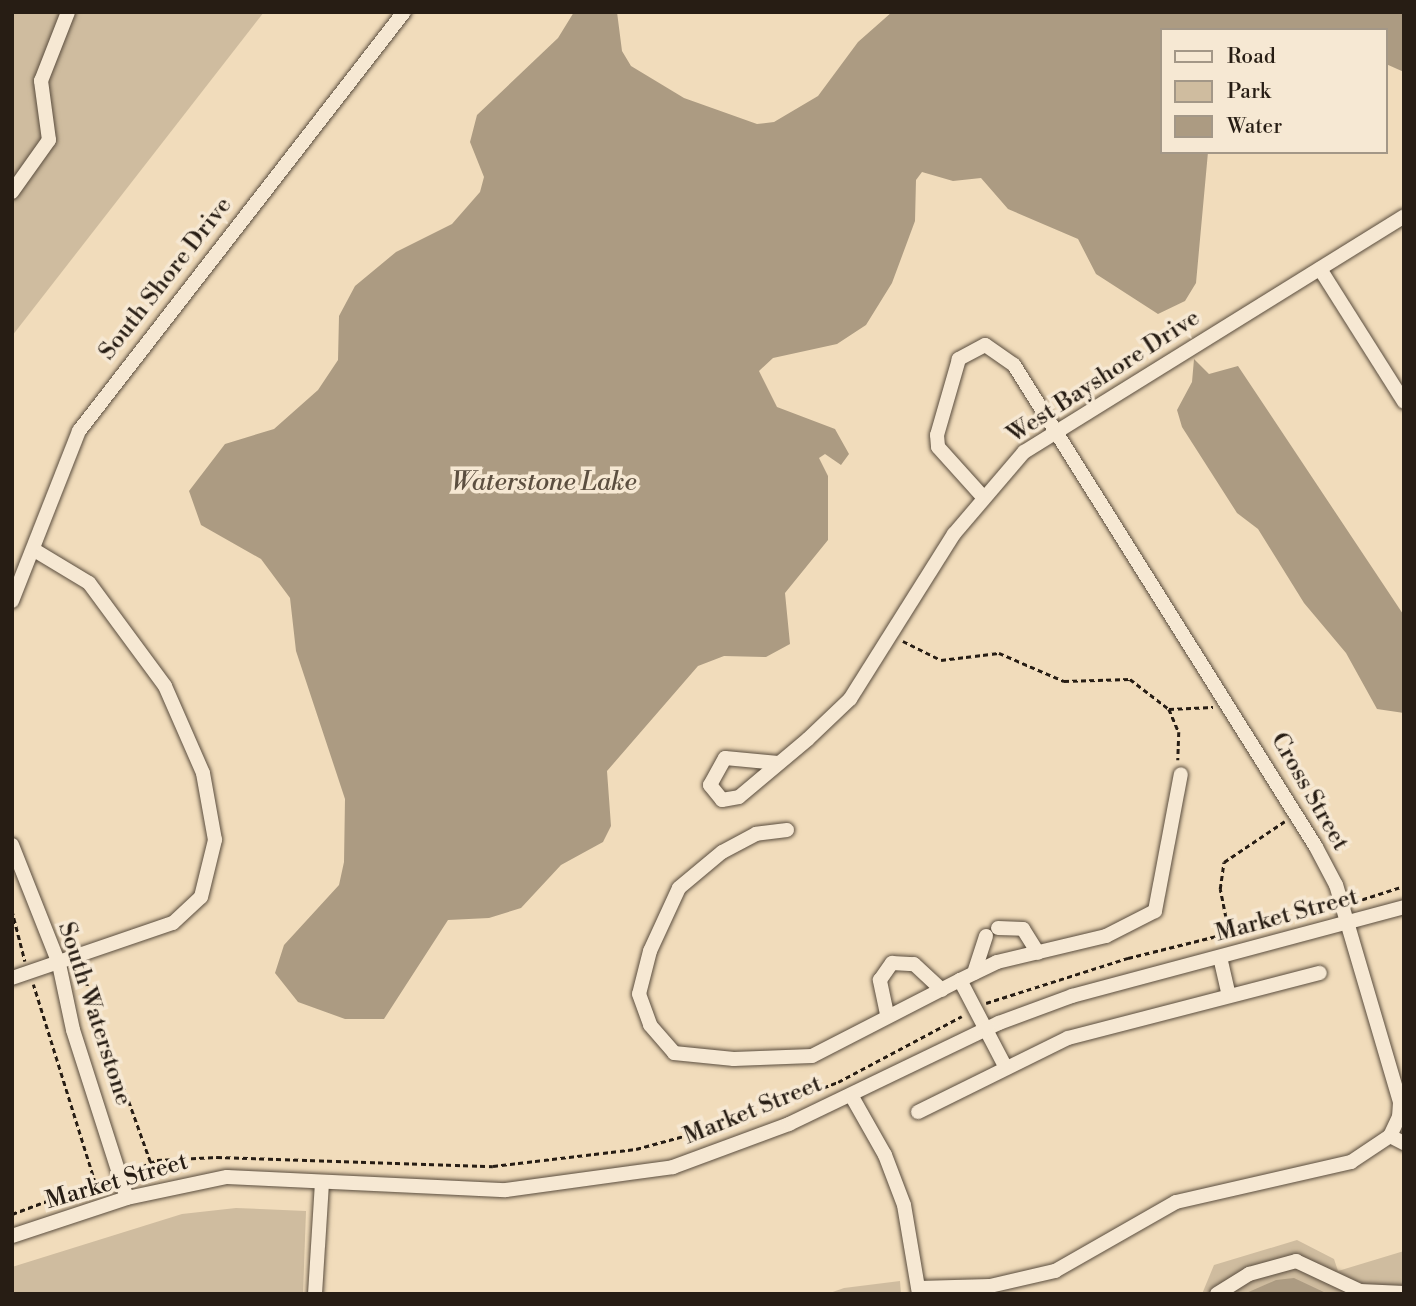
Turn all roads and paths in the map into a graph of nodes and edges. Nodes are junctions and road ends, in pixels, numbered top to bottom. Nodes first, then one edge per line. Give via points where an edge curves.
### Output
1 (68, 12) edge
2 (404, 12) edge
3 (12, 192) edge
4 (1404, 216) edge
5 (1320, 269) junction
6 (1404, 402) edge
7 (1056, 431) junction
8 (983, 497) junction
9 (36, 551) junction
10 (12, 601) edge
11 (893, 634) junction
12 (1226, 699) junction
13 (1169, 709) junction
14 (778, 763) junction
15 (1181, 774) joint
16 (1297, 815) junction
17 (787, 830) dead end
18 (12, 845) edge
19 (1404, 907) edge
20 (12, 910) edge
21 (1346, 926) junction
22 (1229, 934) dead end
23 (1038, 953) junction
24 (1220, 957) junction
25 (59, 964) junction
26 (29, 973) junction
27 (974, 973) junction
28 (1320, 973) dead end
29 (83, 974) dead end
30 (12, 978) edge
31 (960, 980) junction
32 (942, 990) junction
33 (1228, 993) junction
34 (887, 1014) junction
35 (986, 1029) junction
36 (1006, 1068) junction
37 (851, 1095) junction
38 (1402, 1102) edge
39 (918, 1112) dead end
40 (1390, 1136) junction
41 (1404, 1143) edge
42 (151, 1163) dead end
43 (321, 1182) junction
44 (127, 1198) junction
45 (12, 1214) edge
46 (12, 1236) edge
47 (919, 1291) edge
48 (1404, 1293) edge
49 (315, 1294) edge
50 (1217, 1294) edge

1 - 3 street via 41,81 49,140
2 - 9 street, South Shore Drive via 79,431
4 - 5 street, West Bayshore Drive
5 - 6 street
5 - 7 street, West Bayshore Drive
7 - 8 street, West Bayshore Drive via 1009,466
7 - 8 street, Cross Street via 1000,352 972,348 959,359 937,435 938,447
7 - 12 street, Cross Street
8 - 11 street, West Bayshore Drive
9 - 10 street, South Shore Drive
9 - 25 street via 89,583 165,685 192,741 215,818 208,881 181,918
11 - 13 path via 941,660 990,653 1064,681 1130,679
11 - 14 street, West Bayshore Drive via 850,699
12 - 13 path via 1205,710
12 - 16 street, Cross Street
13 - 15 path via 1179,732 1175,768
14 - 14 street, West Bayshore Drive via 733,801 717,797 710,785 725,758
15 - 23 street via 1155,911 1106,936
16 - 21 street, Cross Street via 1336,885
16 - 22 path via 1224,862 1220,889
17 - 34 street via 756,834 722,852 678,888 650,951 639,994 650,1025 674,1053 734,1059 813,1056
18 - 25 street, South Waterstone
19 - 21 street, Market Street
20 - 26 path
21 - 24 street, Market Street
21 - 38 street, Cross Street
23 - 27 street
23 - 27 street via 1023,929 992,932
24 - 33 street
24 - 35 street, Market Street via 1072,996
25 - 26 street
25 - 44 street, South Waterstone via 73,1031
26 - 30 street
26 - 45 path via 95,1183
27 - 31 street
28 - 33 street
29 - 42 path
31 - 32 street
31 - 35 street
32 - 34 street
32 - 34 street via 914,964 892,963 880,980
33 - 36 street via 1091,1030
35 - 36 street
35 - 37 street, Market Street
36 - 39 street
37 - 43 street, Market Street via 730,1149 622,1177 506,1190
37 - 47 street via 885,1155 904,1205
38 - 40 street, Cross Street
40 - 41 street
40 - 47 street via 1351,1162 1176,1202 1055,1272 990,1286
43 - 44 street, Market Street via 228,1177
43 - 49 street
44 - 46 street, Market Street
48 - 50 street via 1360,1291 1296,1261 1248,1274

